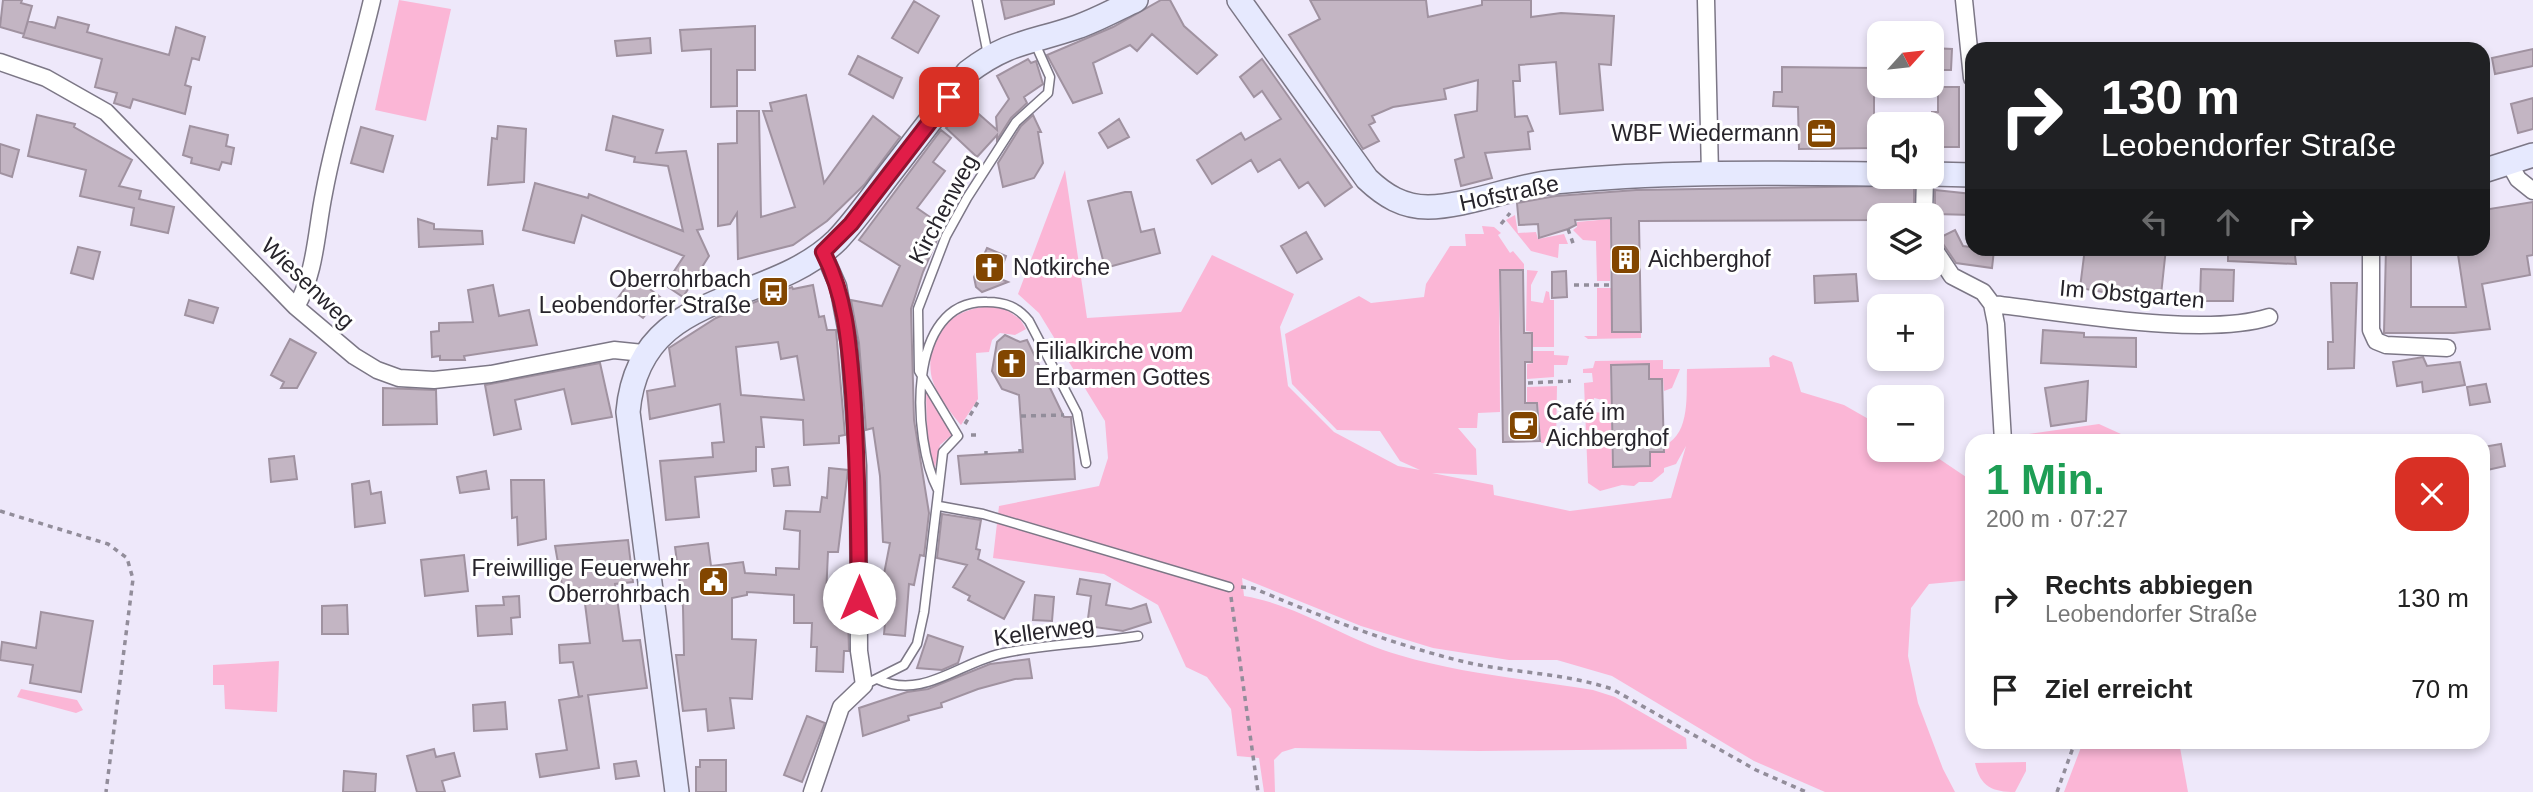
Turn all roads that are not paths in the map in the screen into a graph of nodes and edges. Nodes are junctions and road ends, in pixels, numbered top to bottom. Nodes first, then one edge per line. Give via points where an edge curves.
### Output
1 (372, 0) edge
2 (977, 0) edge
3 (1136, 0) edge
4 (1239, 0) edge
5 (1706, 0) edge
6 (1964, 0) edge
7 (1033, 38) junction
8 (1968, 42) edge
9 (989, 57) junction
10 (0, 62) edge
11 (2533, 155) edge
12 (2509, 163) junction
13 (2490, 169) edge
14 (1710, 174) junction
15 (1867, 174) edge
16 (1944, 175) edge
17 (1965, 176) edge
18 (2533, 191) edge
19 (823, 252) junction
20 (2371, 256) edge
21 (1944, 267) edge
22 (1992, 304) junction
23 (296, 307) junction
24 (2269, 317) dead end
25 (2447, 348) dead end
26 (643, 353) junction
27 (923, 377) junction
28 (2003, 434) edge
29 (1086, 463) dead end
30 (939, 493) junction
31 (939, 506) junction
32 (1230, 587) road end
33 (1138, 636) dead end
34 (870, 682) junction
35 (677, 792) edge
36 (812, 792) edge

1 - 23 street via 324,192 313,263
2 - 9 lane
3 - 7 main road via 1078,27
4 - 14 main road, Hofstraße via 1367,179 1402,204 1443,206 1518,187 1574,180
5 - 14 street
6 - 8 street
7 - 9 main road
7 - 27 lane, Kirchenweg via 1051,85 1007,134 946,236 918,309 917,364
9 - 19 main road via 968,72 851,224
10 - 23 street, Wiesenweg via 46,78 106,112
11 - 12 main road
12 - 13 main road
12 - 18 street via 2518,179
14 - 15 main road, Hofstraße
16 - 17 main road
19 - 26 main road via 687,318
19 - 34 street via 838,286 849,344 858,466 859,651
20 - 25 street via 2371,330 2376,341
21 - 22 street via 1983,292
22 - 24 street, Im Obstgarten via 2179,323 2245,323
22 - 28 street
23 - 26 street, Wiesenweg via 354,356 399,378 471,377 614,350
26 - 35 main road via 628,411
27 - 29 lane, Kirchenweg via 934,334 948,313 973,302 1007,304 1029,321 1077,413
27 - 30 lane, Kirchenweg via 921,437
27 - 30 lane, Kirchenweg via 958,436 943,452
30 - 31 lane, Kirchenweg
31 - 32 lane via 983,514
31 - 34 lane, Kirchenweg via 917,644 904,665
33 - 34 lane, Kellerweg via 1003,653 925,683
34 - 36 street via 841,707

